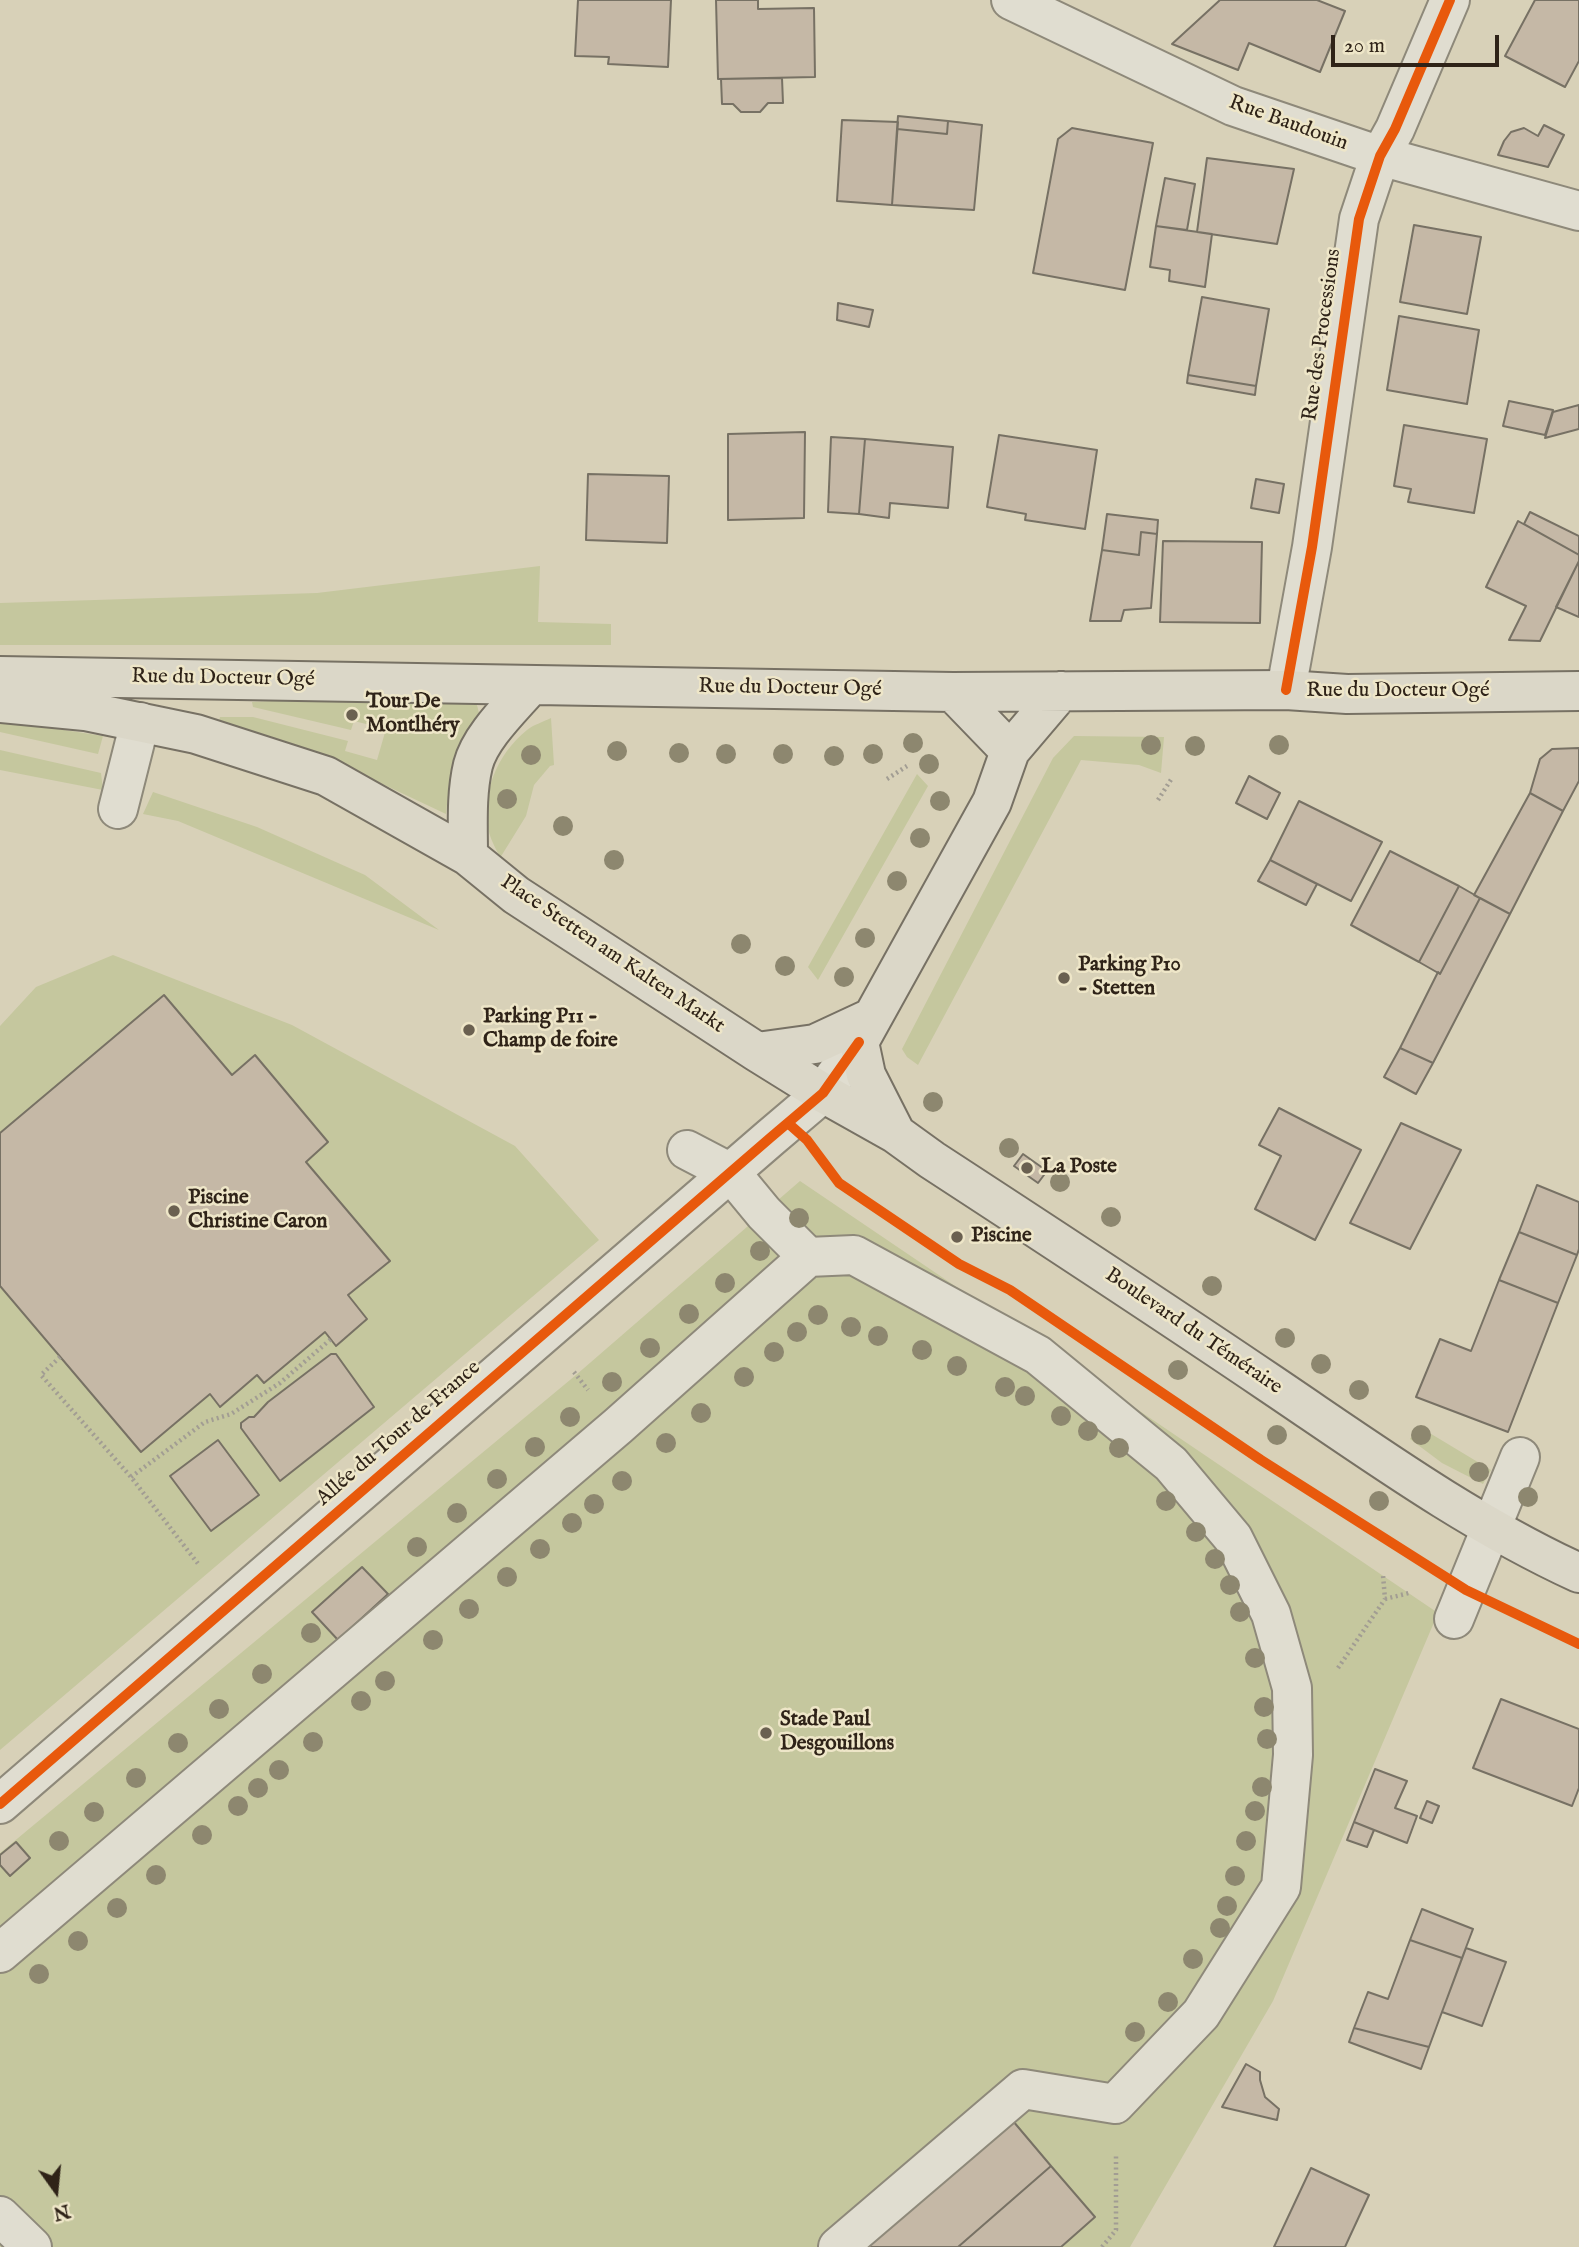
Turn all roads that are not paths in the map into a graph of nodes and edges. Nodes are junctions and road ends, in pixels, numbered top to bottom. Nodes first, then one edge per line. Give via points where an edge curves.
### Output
1 (1011, 0) edge
2 (1450, 0) edge
3 (1380, 156) junction
4 (1579, 211) edge
5 (0, 676) edge
6 (530, 686) junction
7 (1286, 690) junction
8 (1061, 691) junction
9 (1579, 691) edge
10 (953, 692) junction
11 (0, 703) edge
12 (140, 722) junction
13 (1010, 751) junction
14 (118, 809) dead end
15 (468, 856) junction
16 (865, 1030) junction
17 (757, 1052) junction
18 (823, 1094) junction
19 (897, 1134) junction
20 (687, 1150) dead end
21 (731, 1173) junction
22 (808, 1257) junction
23 (1520, 1457) dead end
24 (1491, 1527) junction
25 (1579, 1573) edge
26 (1454, 1619) dead end
27 (0, 1804) edge
28 (0, 1953) edge
29 (0, 2216) edge
30 (32, 2247) edge
31 (838, 2247) edge

1 - 3 street, Rue Baudouin via 1233,106
2 - 3 street, Rue des Processions
3 - 4 street, Rue Baudouin
3 - 7 street, Rue des Processions via 1359,219 1312,547
5 - 6 main road, Rue du Docteur Ogé
6 - 10 main road, Rue du Docteur Ogé
6 - 15 main road via 492,729 474,762 468,801
7 - 8 main road, Rue du Docteur Ogé
7 - 9 main road, Rue du Docteur Ogé via 1336,694
8 - 10 main road, Rue du Docteur Ogé
8 - 13 main road
10 - 13 main road
11 - 12 main road, Rue du Docteur Ogé via 85,711
12 - 14 street
12 - 15 main road, Rue du Docteur Ogé via 195,734 326,776
13 - 16 main road via 992,802
15 - 17 main road, Place Stetten am Kalten Markt via 516,895
16 - 17 main road via 815,1044
16 - 18 street
16 - 19 main road, Boulevard du Téméraire via 866,1075
17 - 18 main road, Place Stetten am Kalten Markt
18 - 19 main road, Boulevard du Téméraire
18 - 21 street, Allée du Tour de France
19 - 24 main road, Boulevard du Téméraire via 1425,1488
20 - 21 street
21 - 22 street
21 - 27 street, Allée du Tour de France
22 - 28 street via 618,1426
22 - 31 street via 854,1255 1038,1355 1171,1464 1233,1538 1271,1614 1292,1688 1293,1755 1281,1887 1201,2014 1115,2104 1023,2089
23 - 24 street
24 - 25 main road, Boulevard du Téméraire
24 - 26 street
29 - 30 street

